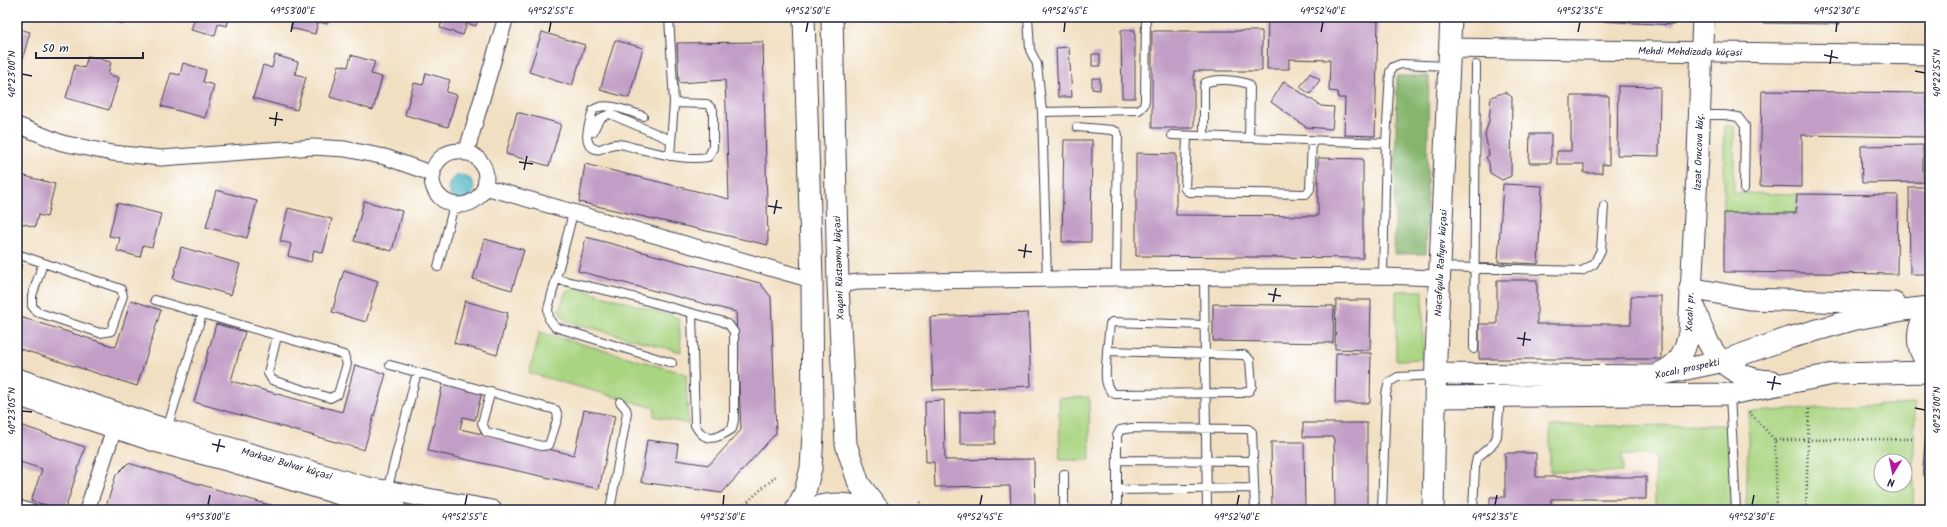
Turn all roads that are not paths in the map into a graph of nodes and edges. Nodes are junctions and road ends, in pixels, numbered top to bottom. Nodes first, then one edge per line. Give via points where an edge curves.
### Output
1 (506, 17) edge
2 (669, 17) edge
3 (804, 17) edge
4 (832, 17) edge
5 (1028, 17) edge
6 (1146, 17) edge
7 (1451, 17) edge
8 (1703, 17) edge
9 (1702, 52) junction
10 (1930, 55) edge
11 (1449, 57) junction
12 (1476, 65) dead end
13 (674, 103) junction
14 (1042, 112) junction
15 (1700, 115) junction
16 (643, 116) dead end
17 (17, 125) edge
18 (1077, 127) dead end
19 (593, 132) dead end
20 (1172, 135) dead end
21 (1187, 136) junction
22 (1204, 136) junction
23 (1249, 138) junction
24 (671, 140) junction
25 (1312, 140) junction
26 (1386, 143) junction
27 (466, 153) junction
28 (670, 156) junction
29 (433, 174) junction
30 (484, 187) junction
31 (1744, 189) dead end
32 (454, 205) junction
33 (1604, 206) dead end
34 (573, 213) junction
35 (17, 254) edge
36 (43, 263) junction
37 (438, 267) dead end
38 (1475, 268) junction
39 (1439, 273) junction
40 (1384, 276) junction
41 (1116, 278) junction
42 (1204, 278) junction
43 (556, 279) junction
44 (1047, 279) junction
45 (812, 280) junction
46 (838, 285) junction
47 (1690, 288) junction
48 (155, 300) dead end
49 (1930, 305) edge
50 (692, 313) junction
51 (1930, 313) edge
52 (202, 314) junction
53 (1205, 325) junction
54 (278, 336) junction
55 (1474, 349) dead end
56 (1107, 351) junction
57 (1205, 355) junction
58 (1720, 362) junction
59 (672, 363) dead end
60 (1930, 364) edge
61 (390, 365) dead end
62 (417, 372) junction
63 (1930, 372) edge
64 (1436, 374) junction
65 (1653, 376) junction
66 (17, 378) edge
67 (1787, 382) junction
68 (491, 391) junction
69 (1205, 392) junction
70 (1730, 394) junction
71 (17, 396) edge
72 (1500, 396) junction
73 (1436, 397) junction
74 (620, 402) dead end
75 (1206, 428) junction
76 (114, 429) junction
77 (168, 429) junction
78 (1930, 438) edge
79 (1117, 460) junction
80 (1206, 460) junction
81 (1254, 461) junction
82 (1927, 472) dead end
83 (1064, 474) dead end
84 (1254, 488) junction
85 (1206, 489) junction
86 (1117, 490) junction
87 (387, 491) junction
88 (17, 504) edge
89 (37, 510) edge
90 (87, 510) edge
91 (397, 510) edge
92 (492, 510) edge
93 (610, 510) edge
94 (796, 510) edge
95 (808, 510) edge
96 (868, 510) edge
97 (879, 510) edge
98 (1064, 510) edge
99 (1117, 510) edge
100 (1207, 510) edge
101 (1255, 510) edge
102 (1382, 510) edge
103 (1434, 510) edge
104 (1473, 510) edge
105 (1736, 510) edge

1 - 27 street
2 - 13 lane
3 - 45 main road
4 - 46 main road, Xəqani Rüstəmov küçəsi
5 - 14 lane via 1030,50 1037,64
6 - 14 lane via 1144,106 1139,110 1116,112
7 - 11 main road, Nəcəfqulu Rəfiyev küçəsi
8 - 9 main road, İzzət Orucova küç.
9 - 10 street, Mehdi Mehdizadə küçəsi
9 - 11 street, Mehdi Mehdizadə küçəsi
9 - 15 main road, İzzət Orucova küç.
11 - 26 lane via 1393,67 1390,72
11 - 39 main road, Nəcəfqulu Rəfiyev küçəsi
12 - 38 lane
13 - 24 lane
13 - 28 lane via 708,104 713,110 713,148 708,157 699,159
14 - 44 lane
15 - 31 lane via 1724,114 1738,117 1745,126
15 - 47 main road, İzzət Orucova küç.
16 - 28 lane via 608,106 597,107 593,110 587,138 589,144 599,149 616,144
17 - 29 street via 62,143 112,153 161,158 306,148 345,149 384,157
18 - 41 lane via 1112,130 1118,135
19 - 24 lane via 598,120 610,114
20 - 21 lane
21 - 22 lane
21 - 25 lane via 1185,189 1189,192 1306,194 1310,189
22 - 23 lane
22 - 23 lane via 1204,88 1211,80 1248,84
23 - 25 lane
24 - 28 lane
25 - 26 lane
26 - 40 lane
27 - 29 street via 451,153 444,157 437,163
27 - 30 street via 482,164 486,173
29 - 32 street via 434,188 439,196
30 - 32 street via 479,197 471,202
30 - 34 street
32 - 37 lane
33 - 38 lane via 1601,250 1594,264 1582,271
34 - 43 lane
34 - 45 street
35 - 36 lane
36 - 36 lane via 121,289 123,296 111,331 100,333 38,312 32,306 32,296
38 - 39 lane
38 - 55 lane
39 - 40 street
39 - 64 main road, Nəcəfqulu Rəfiyev küçəsi
40 - 42 street
41 - 42 street
41 - 44 street
42 - 53 lane
43 - 50 lane
43 - 59 lane via 548,309 548,319 556,327
44 - 46 street via 858,282
45 - 94 main road via 811,468 805,492
46 - 97 main road, Xəqani Rüstəmov küçəsi via 846,444 859,484
47 - 49 main road, Xocalı prospekti via 1749,299
47 - 58 main road, Xocalı pr. via 1700,329
47 - 65 main road, Xocalı pr. via 1689,333 1686,346 1680,359 1671,368
48 - 52 lane
49 - 58 main road, Xocalı prospekti via 1856,320 1789,338
50 - 50 lane via 695,425 700,434 710,438 720,437 732,429 734,420 734,332 729,325 721,321
51 - 60 main road via 1921,323 1918,335 1922,354
52 - 54 lane
52 - 77 lane
53 - 56 lane via 1112,322
53 - 57 lane
54 - 54 lane via 344,355 347,364 338,394 330,398 272,380 268,373
56 - 57 lane
56 - 69 lane via 1106,387 1110,392
57 - 69 lane
57 - 69 lane via 1248,357 1252,386 1249,391 1242,392
58 - 65 main road, Xocalı prospekti
58 - 67 main road, Xocalı pr. via 1747,378
58 - 70 main road, Xocalı pr.
61 - 62 lane
62 - 68 lane
62 - 87 lane
63 - 67 main road, Xocalı prospekti via 1834,374
64 - 65 main road, Xocalı prospekti
64 - 73 main road, Nəcəfqulu Rəfiyev küçəsi
64 - 102 lane via 1398,377 1389,382 1386,394
66 - 77 street, Mərkəzi Bulvar küçəsi
67 - 70 main road, Xocalı prospekti
68 - 68 lane via 556,410 558,417 549,445 542,446 486,432 482,423
69 - 75 lane
70 - 72 main road, Xocalı prospekti
70 - 105 lane
71 - 76 street, Mərkəzi Bulvar küçəsi
72 - 73 main road, Xocalı prospekti
72 - 104 lane via 1497,436 1494,443 1477,458 1474,467
73 - 103 main road, Nəcəfqulu Rəfiyev küçəsi
74 - 93 lane via 627,413
75 - 79 lane via 1120,430 1117,436
75 - 80 lane
75 - 81 lane via 1248,429 1254,438
76 - 90 street
76 - 91 street, Mərkəzi Bulvar küçəsi
77 - 87 street, Mərkəzi Bulvar küçəsi
78 - 82 lane
79 - 80 lane
79 - 86 lane
80 - 81 lane
80 - 85 lane
81 - 84 lane
83 - 98 lane
84 - 85 lane
84 - 101 lane
85 - 86 lane
85 - 100 lane
86 - 99 lane
87 - 92 street, Mərkəzi Bulvar küçəsi
88 - 89 lane
95 - 96 main road via 838,504

